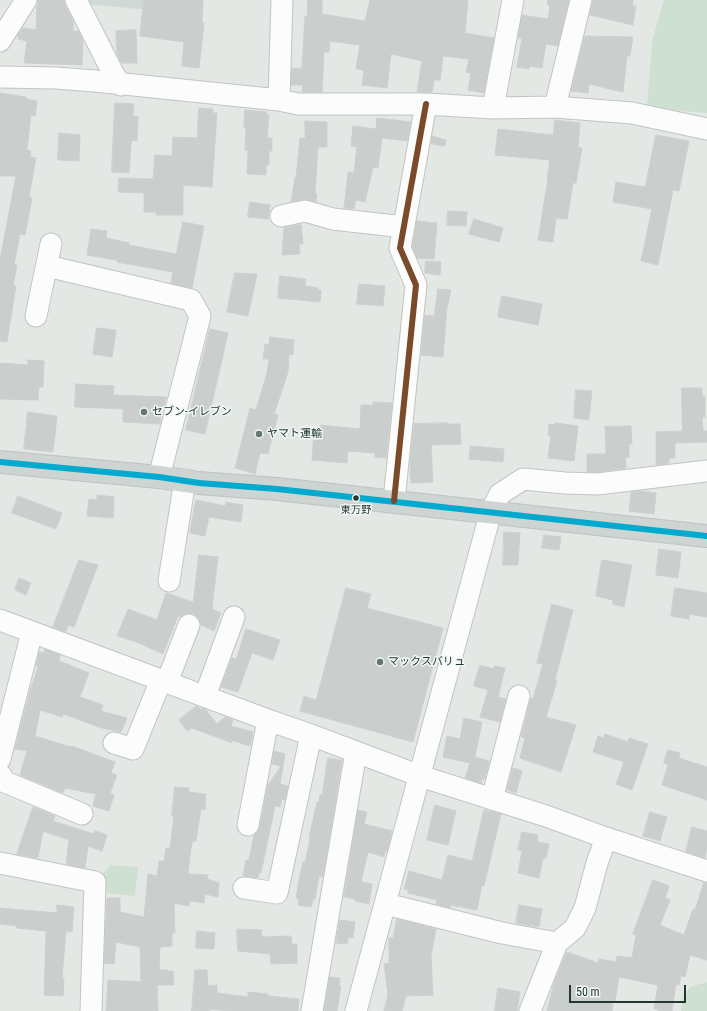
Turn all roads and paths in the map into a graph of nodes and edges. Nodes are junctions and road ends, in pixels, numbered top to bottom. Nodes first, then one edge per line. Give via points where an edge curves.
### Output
1 (26, 0) edge
2 (76, 0) edge
3 (282, 0) edge
4 (513, 0) edge
5 (581, 0) edge
6 (0, 41) edge
7 (0, 77) edge
8 (121, 85) junction
9 (279, 100) junction
10 (426, 104) junction
11 (555, 107) junction
12 (493, 108) junction
13 (707, 129) edge
14 (281, 216) dead end
15 (404, 228) junction
16 (51, 244) dead end
17 (47, 266) junction
18 (36, 316) dead end
19 (0, 462) edge
20 (707, 471) edge
21 (159, 477) junction
22 (185, 480) junction
23 (394, 501) junction
24 (490, 511) junction
25 (707, 536) edge
26 (169, 581) dead end
27 (234, 617) dead end
28 (0, 620) edge
29 (189, 625) dead end
30 (32, 632) junction
31 (164, 681) junction
32 (205, 696) junction
33 (519, 696) dead end
34 (268, 720) junction
35 (311, 734) junction
36 (114, 743) dead end
37 (356, 752) junction
38 (0, 759) edge
39 (0, 774) edge
40 (420, 776) junction
41 (492, 799) junction
42 (82, 814) dead end
43 (248, 825) dead end
44 (606, 838) junction
45 (0, 863) edge
46 (707, 870) edge
47 (244, 888) dead end
48 (386, 904) junction
49 (557, 943) junction
50 (91, 1011) edge
51 (312, 1011) edge
52 (356, 1011) edge
53 (530, 1011) edge

1 - 6 street
2 - 8 street
3 - 9 street
4 - 12 street
5 - 11 street
7 - 8 street via 56,78
8 - 9 street
9 - 10 street via 298,104
10 - 12 street
10 - 15 street
11 - 12 street
11 - 13 street via 632,113
14 - 15 street via 305,211 333,220
15 - 23 street via 400,248 416,285
16 - 17 street
17 - 18 street
17 - 21 street via 191,300 200,316
19 - 21 main road
20 - 24 street via 597,484 522,479 500,494
21 - 22 main road
22 - 23 main road
22 - 26 street
23 - 24 main road
24 - 25 main road
24 - 40 street
27 - 32 street
28 - 30 street
29 - 31 street
30 - 31 street
30 - 38 street
31 - 32 street
31 - 36 street via 133,749
32 - 34 street
33 - 41 street
34 - 35 street
34 - 43 street
35 - 37 street
35 - 47 street via 277,893
37 - 40 street
37 - 51 street
39 - 42 street via 5,782
40 - 41 street
40 - 48 street
41 - 44 street
44 - 46 street
44 - 49 street via 585,908 575,928
45 - 50 street via 95,882
48 - 49 street via 502,933
48 - 52 street
49 - 53 street

